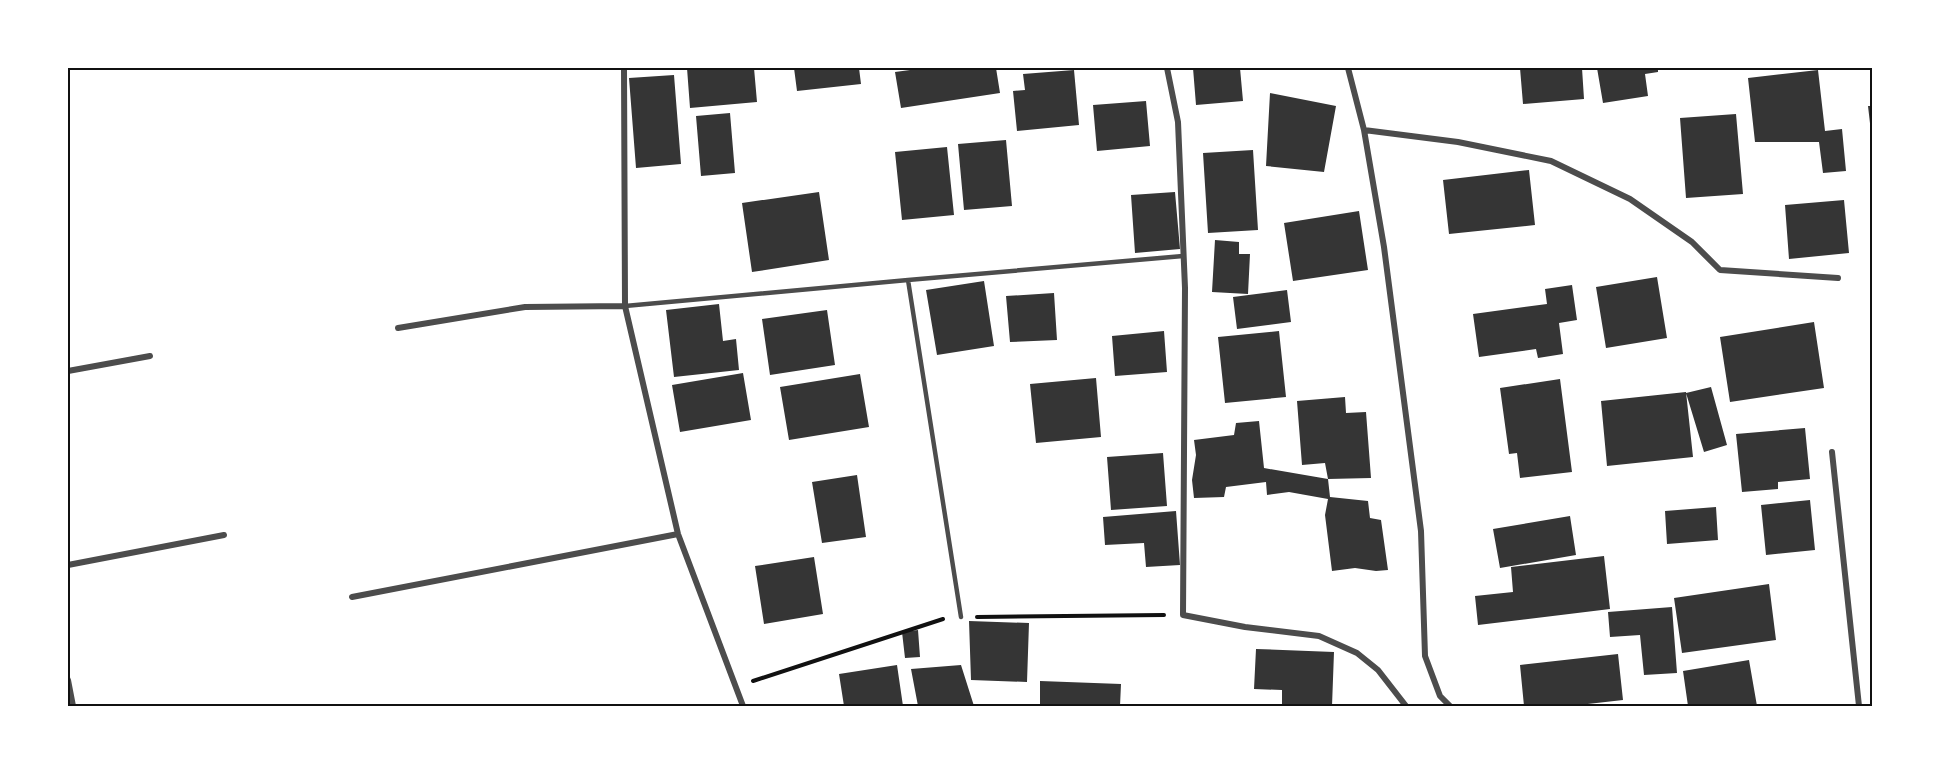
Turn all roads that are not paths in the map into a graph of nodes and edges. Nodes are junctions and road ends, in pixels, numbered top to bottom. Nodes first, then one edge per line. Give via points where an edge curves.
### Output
1 (624, 68) edge
2 (1167, 68) edge
3 (1348, 68) edge
4 (1364, 130) junction
5 (1183, 256) junction
6 (1838, 278) dead end
7 (908, 280) junction
8 (625, 306) junction
9 (398, 328) dead end
10 (150, 356) dead end
11 (68, 371) edge
12 (1832, 452) dead end
13 (678, 534) junction
14 (224, 535) dead end
15 (68, 565) edge
16 (352, 597) dead end
17 (961, 617) dead end
18 (68, 680) edge
19 (73, 706) edge
20 (743, 706) edge
21 (1406, 706) edge
22 (1450, 706) edge
23 (1859, 706) edge

1 - 8 street
2 - 5 street via 1178,122
3 - 4 street
4 - 6 street via 1458,142 1551,161 1630,200 1692,243 1720,270
4 - 22 street via 1384,247 1421,531 1425,656 1440,696
5 - 7 lane
5 - 21 street via 1183,615 1319,636 1357,653 1378,670
7 - 8 lane
7 - 17 lane
8 - 9 street via 525,307
8 - 13 street
10 - 11 street
12 - 23 street
13 - 16 street
13 - 20 street
14 - 15 street
18 - 19 street

